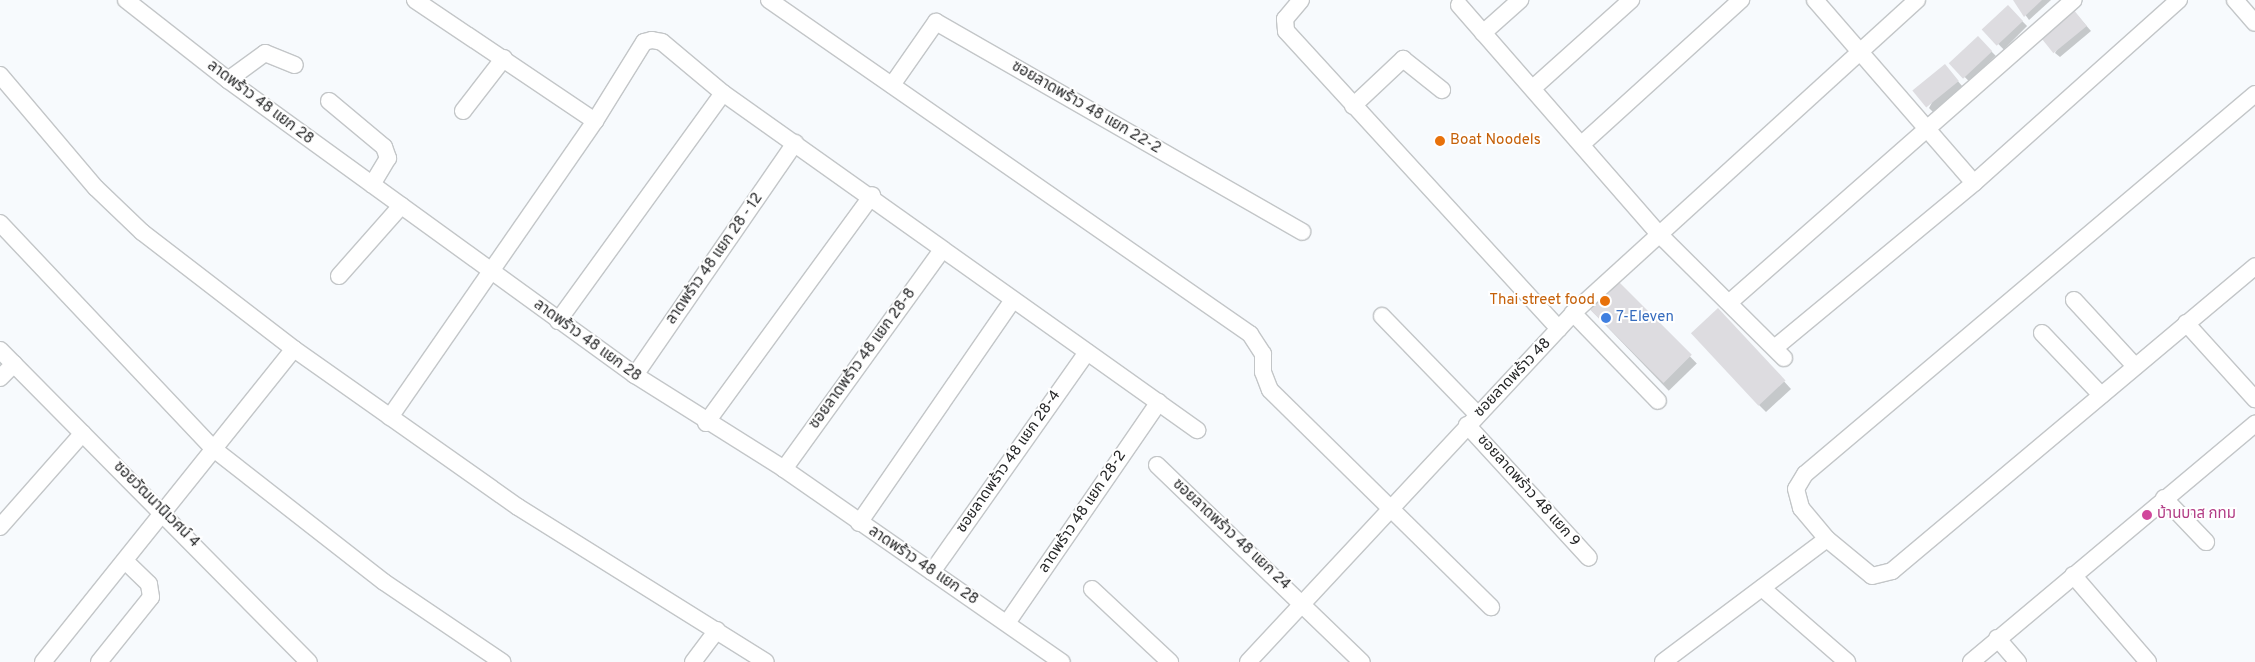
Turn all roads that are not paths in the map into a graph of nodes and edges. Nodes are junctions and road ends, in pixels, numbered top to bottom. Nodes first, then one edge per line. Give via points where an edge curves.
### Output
1 (126, 0) edge
2 (415, 0) edge
3 (769, 0) edge
4 (1301, 0) edge
5 (1520, 0) edge
6 (1632, 0) edge
7 (1741, 0) edge
8 (1815, 0) edge
9 (1917, 0) edge
10 (2074, 0) edge
11 (2179, 0) edge
12 (2235, 0) edge
13 (1459, 5) dead end
14 (2255, 23) edge
15 (1483, 33) junction
16 (1859, 52) junction
17 (504, 58) junction
18 (295, 65) dead end
19 (0, 75) edge
20 (228, 80) junction
21 (892, 84) junction
22 (1532, 88) junction
23 (1442, 90) dead end
24 (723, 93) junction
25 (2255, 94) edge
26 (329, 101) dead end
27 (1353, 106) junction
28 (463, 111) dead end
29 (595, 121) junction
30 (1926, 128) junction
31 (795, 143) junction
32 (1582, 144) junction
33 (1974, 183) junction
34 (372, 185) junction
35 (872, 195) junction
36 (401, 206) junction
37 (0, 223) edge
38 (1302, 232) dead end
39 (1660, 234) junction
40 (942, 250) junction
41 (2255, 266) edge
42 (490, 271) junction
43 (339, 276) dead end
44 (1013, 300) junction
45 (2074, 300) dead end
46 (1731, 301) junction
47 (1572, 313) junction
48 (1382, 316) dead end
49 (558, 320) junction
50 (2186, 323) junction
51 (1559, 329) junction
52 (2042, 333) dead end
53 (294, 349) junction
54 (0, 350) edge
55 (1086, 352) junction
56 (14, 364) junction
57 (2135, 366) junction
58 (635, 375) junction
59 (0, 378) edge
60 (2101, 395) junction
61 (2255, 398) edge
62 (1159, 402) junction
63 (1658, 402) dead end
64 (390, 417) junction
65 (1472, 419) junction
66 (706, 424) junction
67 (2255, 424) edge
68 (1197, 430) dead end
69 (83, 433) junction
70 (215, 450) junction
71 (1157, 465) dead end
72 (784, 469) junction
73 (2164, 498) junction
74 (1388, 509) junction
75 (164, 512) junction
76 (859, 523) junction
77 (0, 528) edge
78 (1827, 540) junction
79 (2206, 542) dead end
80 (1589, 558) dead end
81 (126, 562) junction
82 (932, 572) junction
83 (2073, 574) junction
84 (1762, 588) junction
85 (1092, 589) dead end
86 (1305, 604) junction
87 (1491, 607) dead end
88 (1007, 623) junction
89 (717, 630) junction
90 (1997, 638) junction
91 (43, 662) edge
92 (99, 662) edge
93 (309, 662) edge
94 (502, 662) edge
95 (693, 662) edge
96 (766, 662) edge
97 (1062, 662) edge
98 (1170, 662) edge
99 (1248, 662) edge
100 (1362, 662) edge
101 (1663, 662) edge
102 (1847, 662) edge
103 (1971, 662) edge
104 (2018, 662) edge
105 (2148, 662) edge

1 - 20 street, ลาดพร้าว 48 แยก 28
2 - 17 street
3 - 21 street
4 - 27 street, ซอยลาดพร้าว 48 via 1285,19 1286,31
5 - 15 street
6 - 22 street
7 - 32 street
8 - 16 street
9 - 16 street
10 - 30 street
11 - 33 street
12 - 14 street
13 - 15 street
15 - 22 street
16 - 30 street
16 - 39 street
17 - 28 street
17 - 29 street
18 - 20 street via 265,53
19 - 53 street via 117,211
20 - 34 street, ลาดพร้าว 48 แยก 28
21 - 38 street, ซอยลาดพร้าว 48 แยก 22-2 via 936,22
21 - 74 street via 1250,334 1263,354 1263,372 1270,390
22 - 32 street
23 - 27 street via 1403,59
24 - 29 street via 662,42 652,40 644,42
24 - 31 street
24 - 49 street
25 - 78 street via 1805,474 1796,489 1801,508
26 - 34 street via 384,147 388,158
27 - 51 street, ซอยลาดพร้าว 48
29 - 42 street
30 - 33 street
30 - 46 street
31 - 35 street
31 - 58 street, ลาดพร้าว 48 แยก 28 - 12
32 - 39 street
33 - 46 street via 1781,352
34 - 36 street, ลาดพร้าว 48 แยก 28
35 - 40 street
35 - 66 street
36 - 42 street, ลาดพร้าว 48 แยก 28
36 - 43 street
37 - 70 street
39 - 46 street
39 - 47 street
40 - 44 street
40 - 72 street, ซอยลาดพร้าว 48 แยก 28-8
41 - 50 street
42 - 49 street, ลาดพร้าว 48 แยก 28
42 - 64 street
44 - 55 street
44 - 76 street
45 - 57 street
47 - 51 street
47 - 63 street
48 - 65 street, ซอยลาดพร้าว 48 แยก 9
49 - 58 street, ลาดพร้าว 48 แยก 28
50 - 57 street
50 - 61 street
51 - 65 street, ซอยลาดพร้าว 48
52 - 60 street
53 - 64 street
53 - 70 street
54 - 56 street, ซอยวัฒนานิเวศน์ 4
55 - 62 street
55 - 82 street, ซอยลาดพร้าว 48 แยก 28-4
56 - 59 street
56 - 69 street, ซอยวัฒนานิเวศน์ 4
57 - 60 street
58 - 66 street, ลาดพร้าว 48 แยก 28
60 - 78 street via 1892,571 1872,576
62 - 68 street
62 - 88 street, ลาดพร้าว 48 แยก 28-2
64 - 89 street via 518,507
65 - 74 street, ซอยลาดพร้าว 48
65 - 80 street, ซอยลาดพร้าว 48 แยก 9
66 - 72 street, ลาดพร้าว 48 แยก 28
67 - 73 street
69 - 75 street, ซอยวัฒนานิเวศน์ 4
69 - 77 street
70 - 75 street
70 - 94 street via 384,582
71 - 86 street, ซอยลาดพร้าว 48 แยก 24
72 - 76 street, ลาดพร้าว 48 แยก 28
73 - 79 street
73 - 83 street
74 - 86 street, ซอยลาดพร้าว 48
74 - 87 street
75 - 81 street
75 - 93 street, ซอยวัฒนานิเวศน์ 4
76 - 82 street, ลาดพร้าว 48 แยก 28
78 - 84 street
81 - 91 street
81 - 92 street via 148,584 151,598
82 - 88 street, ลาดพร้าว 48 แยก 28
83 - 90 street
83 - 105 street
84 - 101 street
84 - 102 street
85 - 98 street
86 - 99 street, ซอยลาดพร้าว 48
86 - 100 street, ซอยลาดพร้าว 48 แยก 24
88 - 97 street, ลาดพร้าว 48 แยก 28
89 - 95 street
89 - 96 street
90 - 103 street
90 - 104 street

